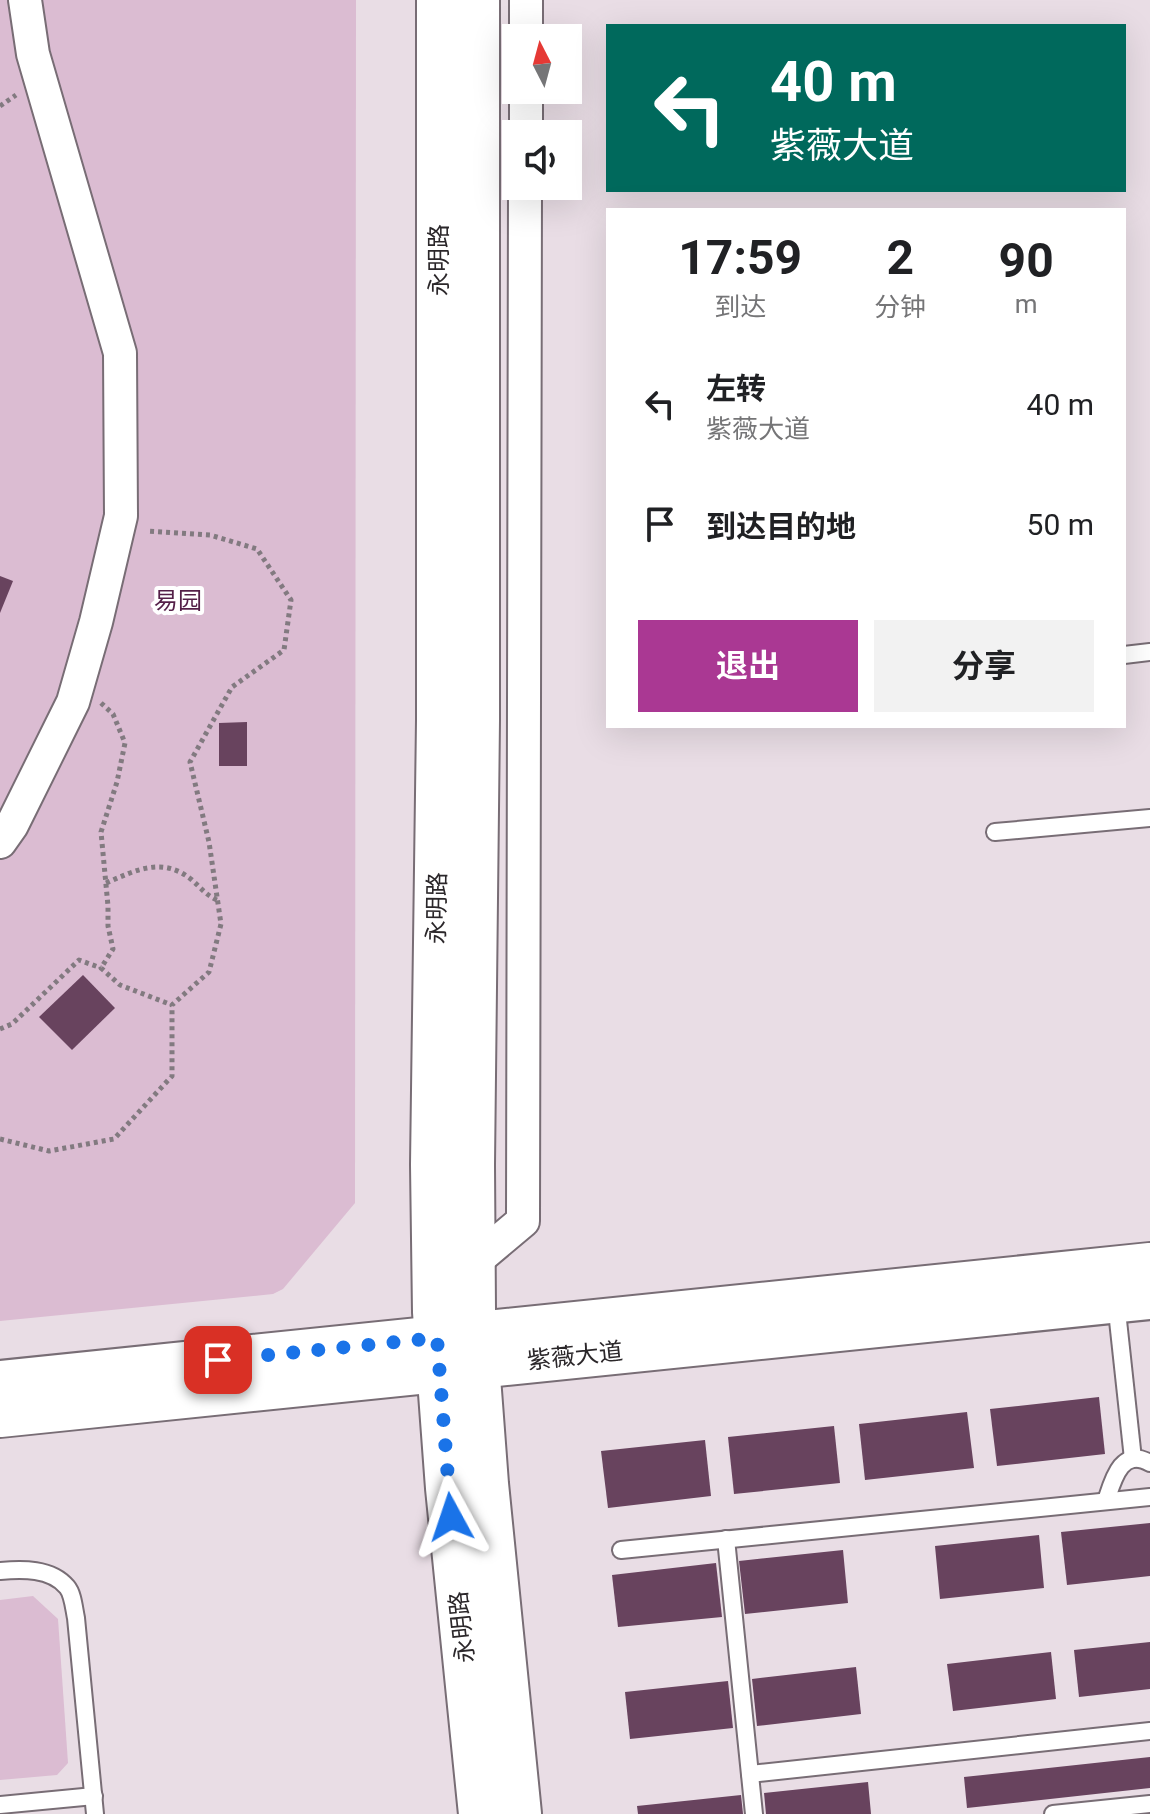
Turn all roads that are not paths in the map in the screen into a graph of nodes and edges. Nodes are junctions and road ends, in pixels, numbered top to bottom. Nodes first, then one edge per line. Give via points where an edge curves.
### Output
1 (25, 0) edge
2 (439, 0) edge
3 (477, 0) edge
4 (526, 0) edge
5 (526, 24) edge
6 (525, 200) edge
7 (1150, 652) edge
8 (1126, 655) edge
9 (1150, 818) edge
10 (995, 832) dead end
11 (0, 842) edge
12 (473, 1263) junction
13 (1150, 1265) edge
14 (1133, 1298) edge
15 (457, 1352) junction
16 (0, 1383) edge
17 (0, 1415) edge
18 (1133, 1459) junction
19 (1150, 1463) edge
20 (1150, 1497) edge
21 (1106, 1501) junction
22 (726, 1539) junction
23 (621, 1550) dead end
24 (0, 1571) edge
25 (1150, 1731) edge
26 (750, 1774) junction
27 (94, 1796) junction
28 (1150, 1804) edge
29 (0, 1805) edge
30 (95, 1814) edge
31 (481, 1814) edge
32 (519, 1814) edge
33 (754, 1814) edge
34 (1053, 1814) edge

1 - 11 street via 33,54 120,353 121,516 73,702
2 - 15 street, 永明路 via 433,1165 435,1312
3 - 12 street, 永明路
4 - 5 street
6 - 12 street via 523,1221
7 - 8 lane
9 - 10 lane
12 - 15 street, 永明路
13 - 15 street, 紫薇大道
14 - 15 street, 紫薇大道
14 - 18 lane
15 - 16 street, 紫薇大道
15 - 17 street, 紫薇大道
15 - 31 street, 永明路 via 448,1488
15 - 32 street, 永明路 via 487,1500
18 - 19 lane
18 - 21 lane via 1114,1475
20 - 21 lane
21 - 22 lane
22 - 23 lane
22 - 26 lane
24 - 27 lane via 23,1569 54,1576 69,1589
25 - 26 lane
26 - 33 lane
27 - 29 lane
27 - 30 lane
28 - 34 lane

